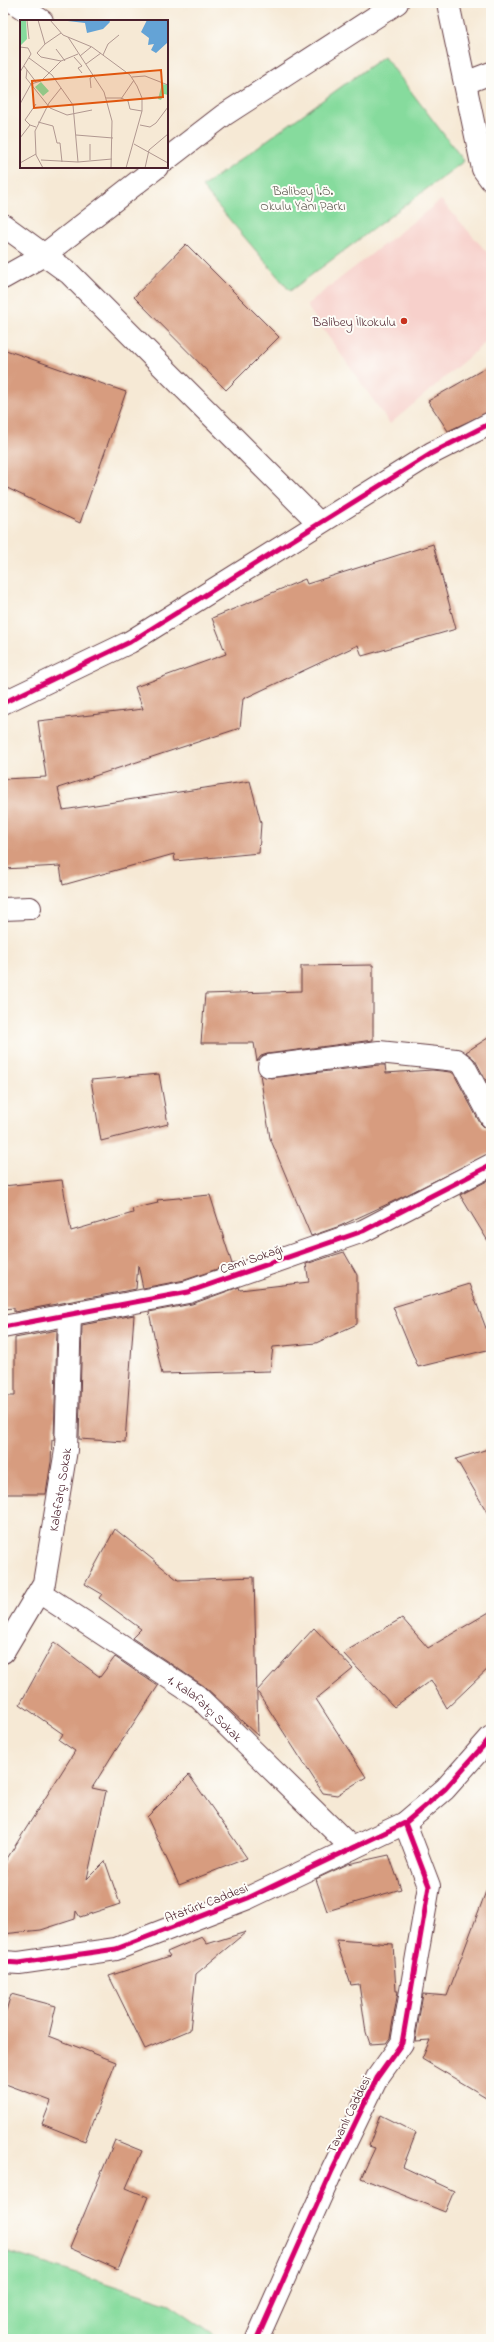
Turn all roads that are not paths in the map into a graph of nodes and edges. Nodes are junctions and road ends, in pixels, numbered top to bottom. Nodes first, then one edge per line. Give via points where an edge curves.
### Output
1 (14, 3) edge
2 (397, 3) edge
3 (448, 3) edge
4 (40, 20) edge
5 (491, 73) edge
6 (465, 83) junction
7 (168, 158) edge
8 (156, 168) edge
9 (491, 180) edge
10 (3, 225) edge
11 (44, 254) junction
12 (3, 278) edge
13 (491, 423) edge
14 (319, 523) junction
15 (3, 703) edge
16 (30, 908) dead end
17 (3, 909) edge
18 (269, 1066) dead end
19 (491, 1117) edge
20 (491, 1165) edge
21 (70, 1314) junction
22 (3, 1327) edge
23 (39, 1592) junction
24 (3, 1652) edge
25 (491, 1738) edge
26 (405, 1823) junction
27 (352, 1848) junction
28 (3, 1962) edge
29 (257, 2339) edge

1 - 4 street
2 - 7 street via 224,115
3 - 6 street
5 - 6 street
6 - 9 street via 483,168
8 - 11 street
10 - 11 street
11 - 12 street
11 - 14 street via 69,273
13 - 14 street via 432,453
14 - 15 street via 130,642
16 - 17 street
18 - 19 street via 379,1052 456,1060 464,1066
20 - 21 street, Cami Sokağı via 364,1231 188,1292
21 - 22 street, Cami Sokağı
21 - 23 street, Kalafatçı Sokak via 66,1450 44,1583
23 - 24 street, Kalafatçı Sokak
23 - 27 street, 1. Kalafatçı Sokak via 197,1696
25 - 26 street, Atatürk Caddesi via 445,1789
26 - 27 street, Atatürk Caddesi
26 - 29 street, Tavanlı Caddesi via 428,1886 402,2043 377,2078 331,2173
27 - 28 street, Atatürk Caddesi via 248,1898 116,1949 19,1963

